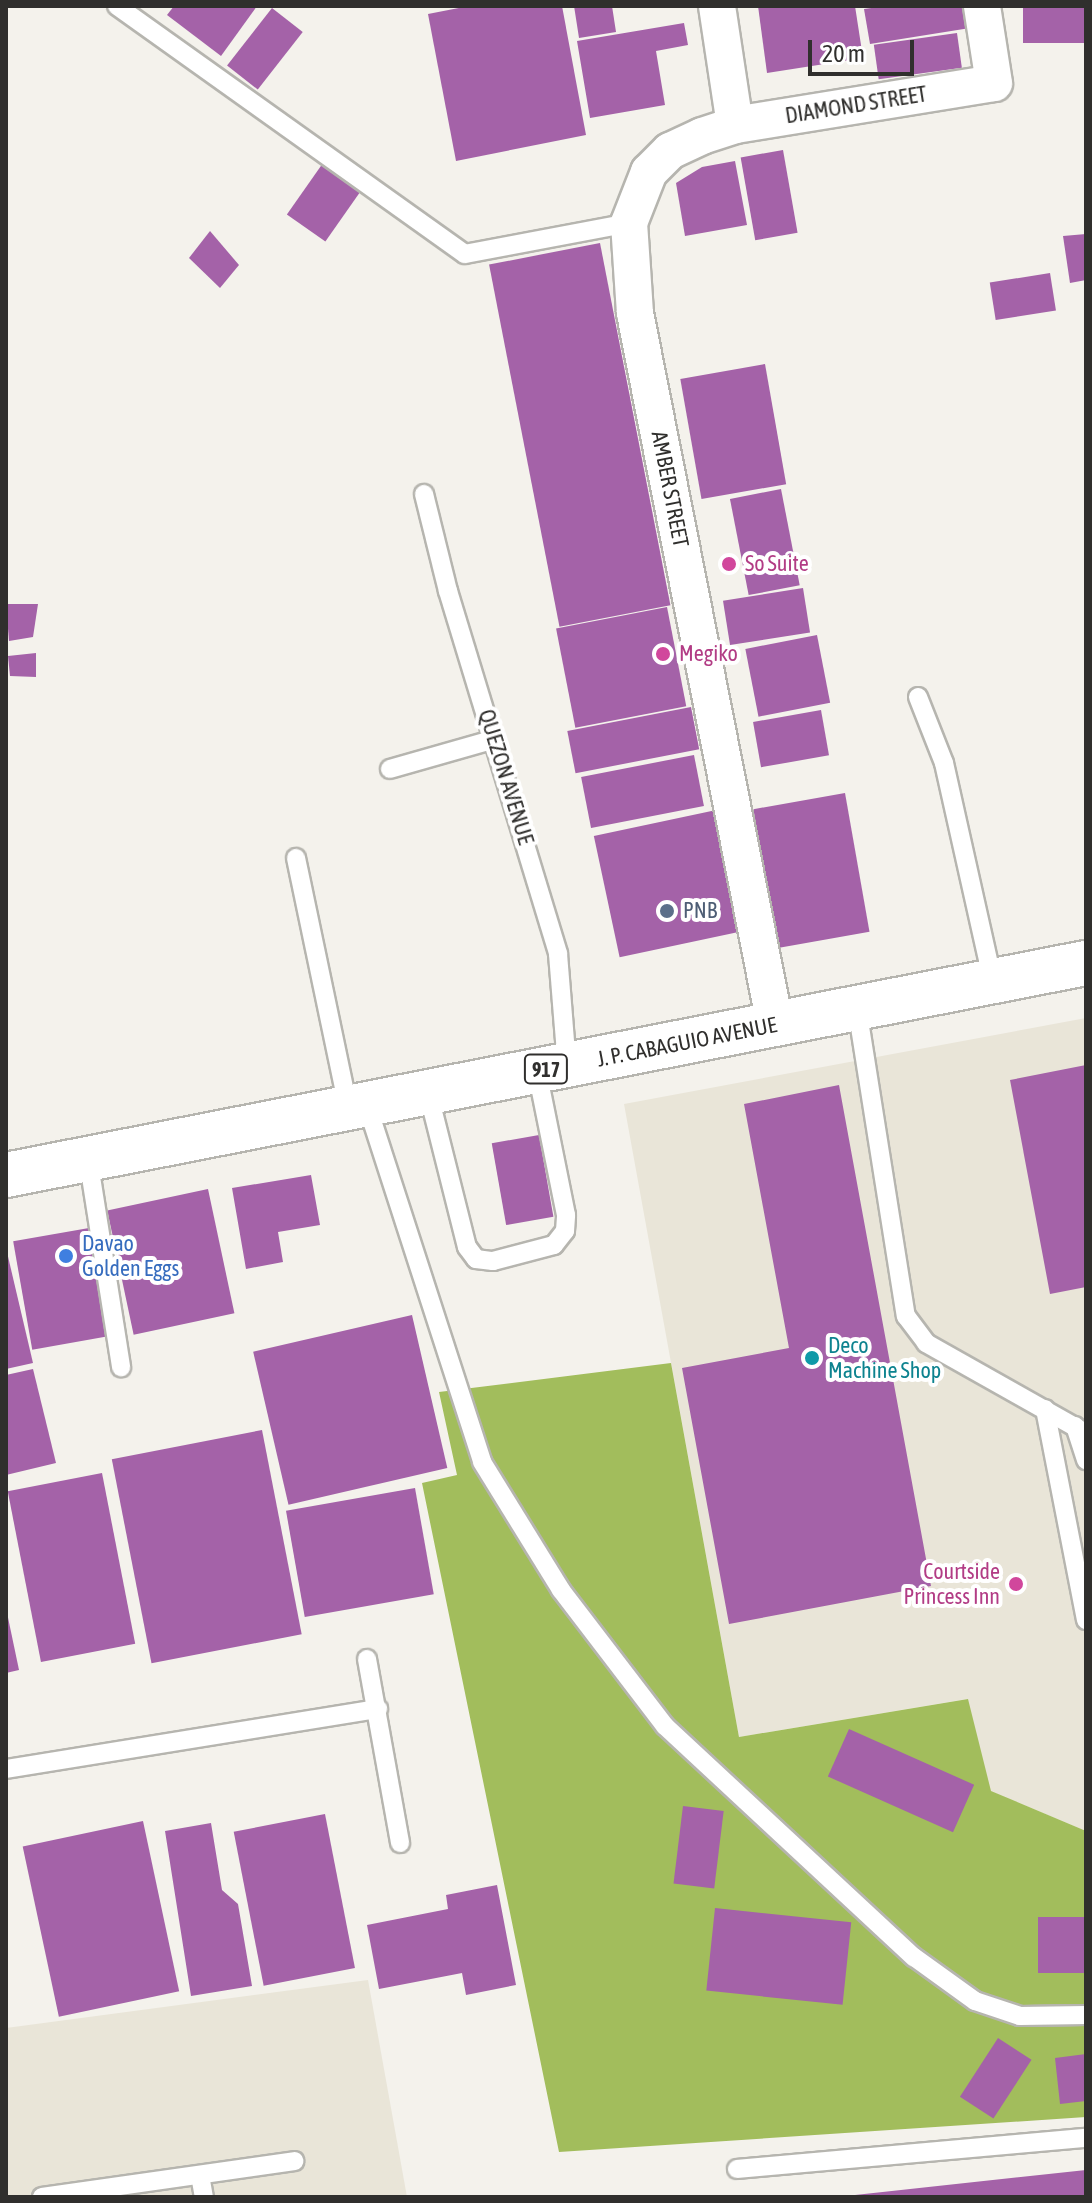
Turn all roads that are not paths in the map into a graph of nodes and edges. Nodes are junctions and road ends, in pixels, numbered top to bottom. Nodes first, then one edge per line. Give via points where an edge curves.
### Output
1 (117, 6) edge
2 (717, 6) edge
3 (982, 6) edge
4 (735, 125) junction
5 (629, 223) junction
6 (424, 494) dead end
7 (918, 697) dead end
8 (495, 739) junction
9 (390, 769) dead end
10 (296, 858) dead end
11 (1086, 963) edge
12 (993, 982) junction
13 (857, 1008) junction
14 (775, 1024) junction
15 (552, 1068) junction
16 (428, 1092) junction
17 (358, 1106) junction
18 (88, 1158) junction
19 (6, 1175) edge
20 (121, 1367) dead end
21 (1045, 1409) junction
22 (1080, 1430) edge
23 (1086, 1460) edge
24 (1086, 1620) edge
25 (367, 1659) dead end
26 (378, 1709) junction
27 (6, 1769) edge
28 (400, 1843) dead end
29 (1086, 2015) edge
30 (1086, 2138) edge
31 (294, 2161) dead end
32 (737, 2169) dead end
33 (200, 2175) junction
34 (42, 2197) edge
35 (204, 2197) edge

1 - 5 lane via 465,254
2 - 4 street
3 - 4 street, DIAMOND STREET via 994,83
4 - 5 street, AMBER STREET via 670,151 649,172
5 - 14 street, AMBER STREET via 635,313
6 - 8 lane, QUEZON AVENUE
7 - 12 lane via 944,763
8 - 9 lane
8 - 15 lane, QUEZON AVENUE via 558,954
10 - 17 lane
11 - 12 main road, J. P. CABAGUIO AVENUE / 917
12 - 13 main road, J. P. CABAGUIO AVENUE / 917
13 - 14 main road, J. P. CABAGUIO AVENUE / 917
13 - 21 lane via 906,1316 926,1343
14 - 15 main road, J. P. CABAGUIO AVENUE / 917
15 - 16 main road, J. P. CABAGUIO AVENUE / 917
15 - 16 lane, QUEZON AVENUE via 565,1231 554,1245 493,1261 476,1259 467,1247
16 - 17 main road, J. P. CABAGUIO AVENUE / 917
17 - 18 main road, J. P. CABAGUIO AVENUE / 917
17 - 29 lane via 482,1462 561,1590 665,1726 914,1957 975,2001 1020,2016
18 - 19 main road, J. P. CABAGUIO AVENUE / 917
18 - 20 lane
21 - 22 lane
21 - 24 lane
22 - 23 lane
25 - 26 lane
26 - 27 lane
26 - 28 lane
30 - 32 lane
31 - 33 lane
33 - 34 lane
33 - 35 lane

